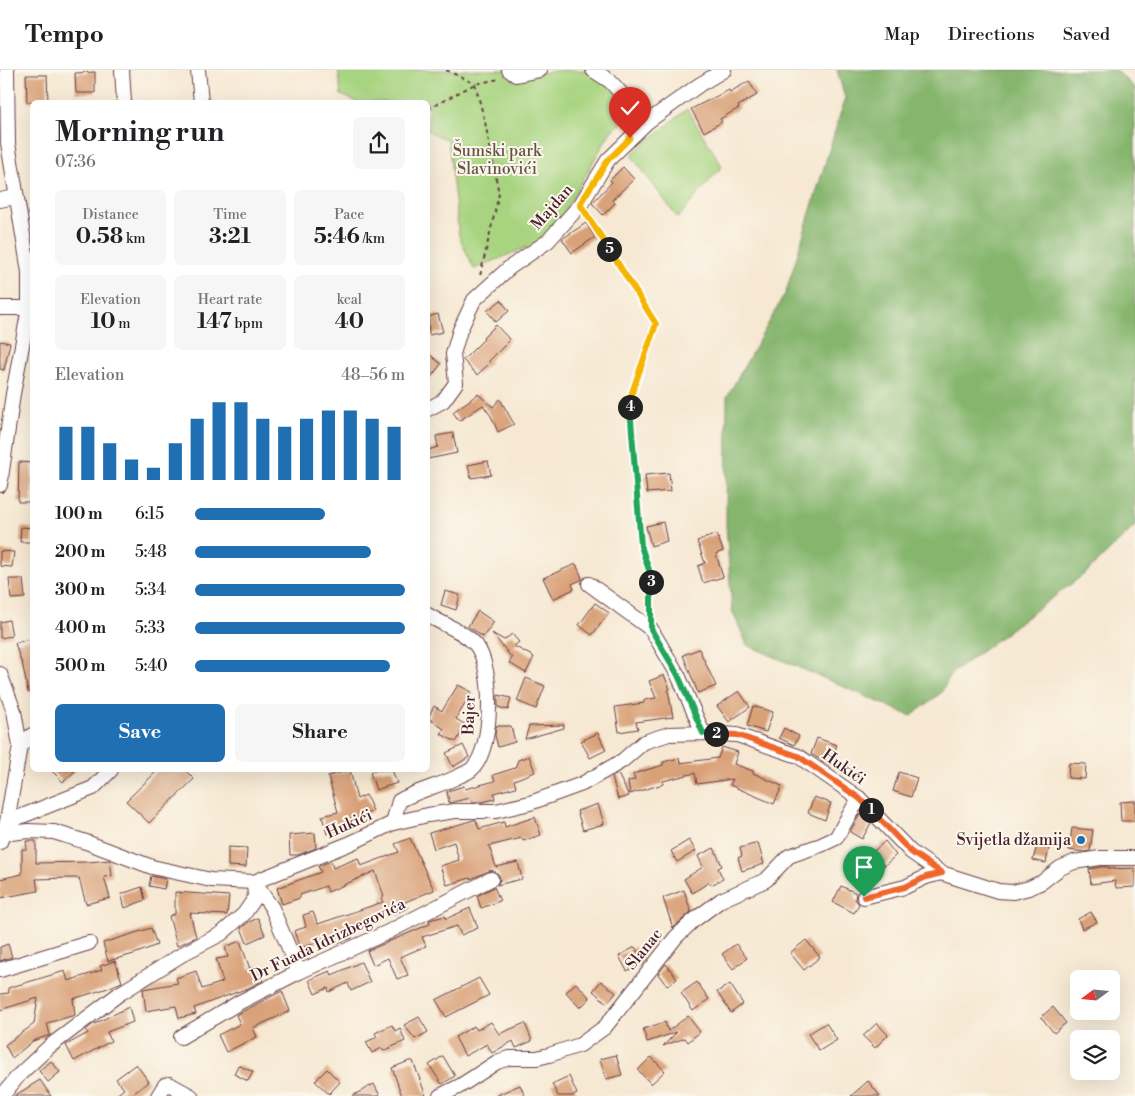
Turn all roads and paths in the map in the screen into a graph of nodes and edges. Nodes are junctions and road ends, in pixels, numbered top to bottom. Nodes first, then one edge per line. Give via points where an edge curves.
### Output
1 (7, 70) edge
2 (122, 70) edge
3 (198, 70) edge
4 (446, 70) edge
5 (540, 70) edge
6 (593, 70) edge
7 (724, 70) edge
8 (512, 73) edge
9 (475, 84) junction
10 (124, 100) edge
11 (201, 100) edge
12 (430, 108) edge
13 (647, 122) junction
14 (16, 196) junction
15 (0, 200) edge
16 (580, 204) junction
17 (474, 300) junction
18 (0, 308) edge
19 (29, 308) junction
20 (430, 408) edge
21 (0, 485) edge
22 (589, 584) dead end
23 (430, 616) edge
24 (651, 629) junction
25 (0, 674) edge
26 (703, 733) junction
27 (30, 737) edge
28 (20, 746) junction
29 (109, 772) edge
30 (859, 798) junction
31 (392, 823) junction
32 (3, 833) edge
33 (1135, 858) edge
34 (942, 873) junction
35 (491, 879) dead end
36 (254, 882) junction
37 (864, 897) dead end
38 (89, 943) dead end
39 (0, 970) edge
40 (299, 972) junction
41 (181, 1037) dead end
42 (2, 1096) edge
43 (158, 1096) edge
44 (191, 1096) edge
45 (440, 1096) edge

1 - 14 street via 8,143
2 - 10 street
3 - 11 street
4 - 9 path
5 - 8 street
6 - 13 street via 610,81
7 - 13 street, Majdan
8 - 9 path
9 - 12 path
9 - 17 path via 499,194
13 - 16 street, Majdan via 608,160
14 - 15 street
14 - 19 street via 29,272
16 - 17 street, Majdan via 548,241 508,268
16 - 24 path via 656,324 629,401 641,546 651,576
17 - 20 street, Majdan via 453,354 456,383 443,401
18 - 19 street
19 - 21 street
22 - 24 street
23 - 31 street, Bajer via 463,634 482,657 487,674 485,748 472,769 400,801
24 - 26 street via 678,675
25 - 28 street via 14,711
26 - 30 street, Hukići via 737,735 798,756
26 - 31 street, Hukići via 669,734 644,742 622,761 582,784 530,803 496,811 455,811
27 - 28 street
28 - 32 street
29 - 32 street via 93,788
30 - 34 street, Hukići via 911,852
30 - 45 street, Slanac via 836,838 789,856 766,880 721,900 693,921 592,1038 538,1058 509,1058 497,1062
31 - 36 street, Hukići
32 - 36 street, Hukići via 54,832 152,867 211,880
33 - 34 street, Hukići via 1074,862 1042,882 1014,892
34 - 37 street
35 - 40 street, Dr Fuada Idrizbegovića via 388,932
36 - 40 street via 272,908
36 - 42 street via 255,898 244,914 221,934 119,994 50,1046
38 - 39 street
40 - 41 street, Dr Fuada Idrizbegovića
43 - 44 street via 169,1084

